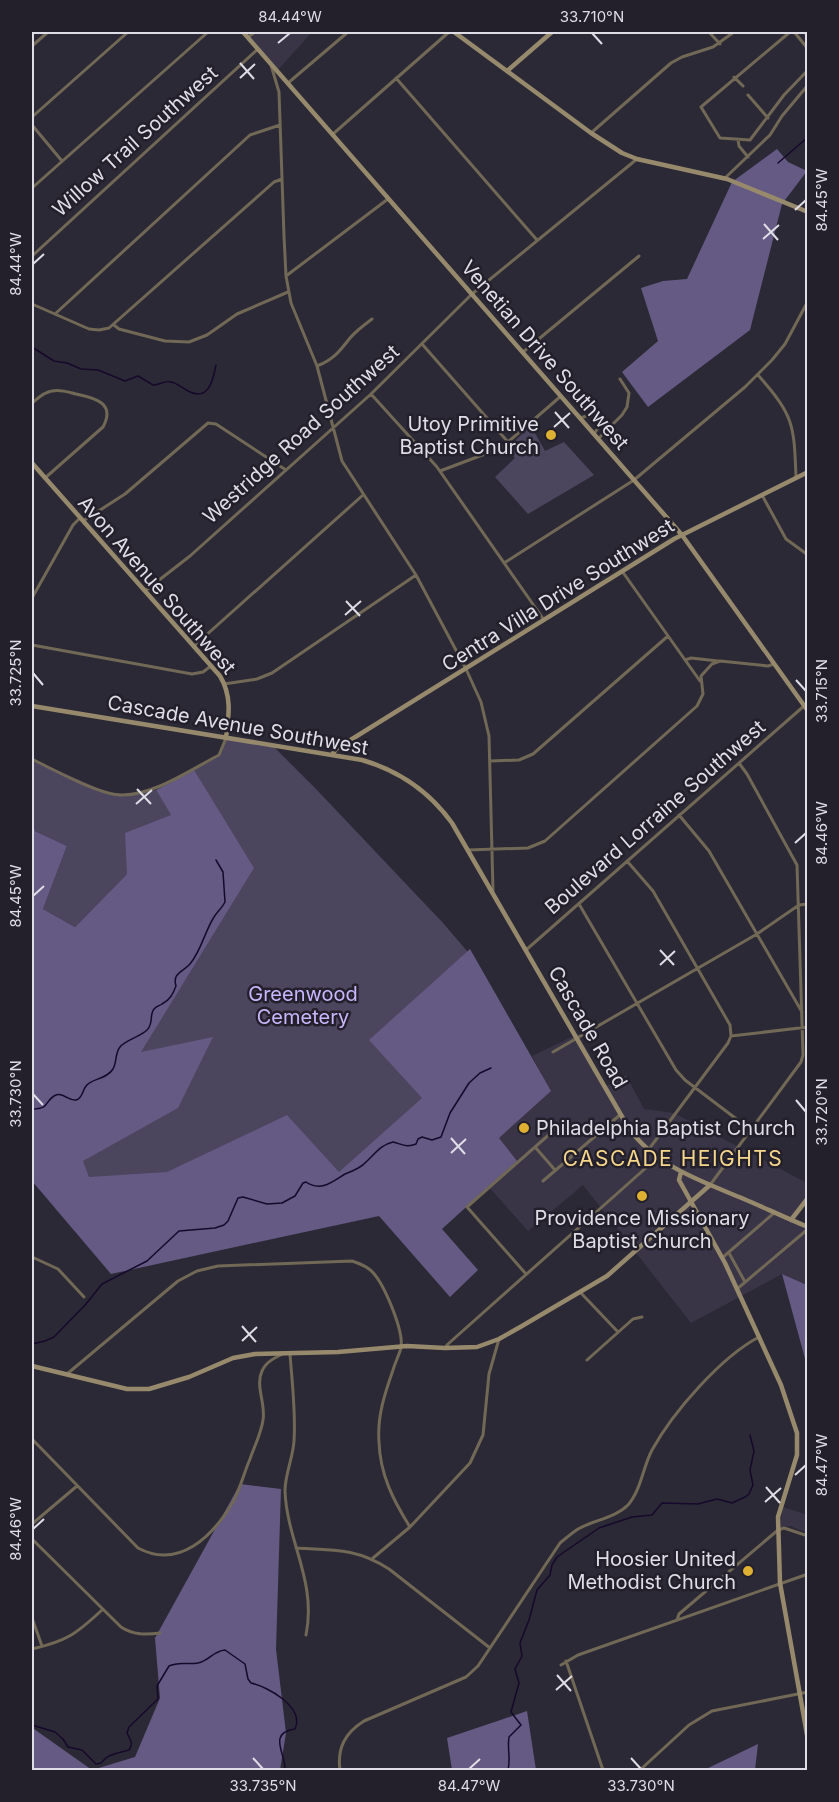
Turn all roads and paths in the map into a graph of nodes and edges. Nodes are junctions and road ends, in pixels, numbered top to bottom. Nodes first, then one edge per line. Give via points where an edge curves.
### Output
1 (48, 32) edge
2 (128, 32) edge
3 (208, 32) edge
4 (243, 32) edge
5 (255, 32) edge
6 (348, 32) edge
7 (449, 32) edge
8 (454, 32) edge
9 (552, 32) edge
10 (709, 32) edge
11 (734, 32) edge
12 (790, 32) edge
13 (804, 32) edge
14 (807, 36) edge
15 (248, 37) junction
16 (720, 44) junction
17 (32, 46) edge
18 (258, 49) junction
19 (807, 49) edge
20 (270, 62) junction
21 (807, 70) edge
22 (507, 71) junction
23 (734, 77) junction
24 (396, 78) junction
25 (288, 82) junction
26 (807, 86) edge
27 (743, 87) dead end
28 (748, 95) dead end
29 (32, 117) edge
30 (768, 118) junction
31 (32, 125) edge
32 (280, 125) junction
33 (591, 133) junction
34 (333, 134) junction
35 (738, 140) junction
36 (748, 156) junction
37 (637, 159) junction
38 (62, 161) junction
39 (725, 178) junction
40 (282, 179) junction
41 (32, 188) edge
42 (389, 198) junction
43 (807, 212) edge
44 (537, 240) junction
45 (32, 256) edge
46 (639, 256) dead end
47 (286, 276) junction
48 (289, 292) junction
49 (472, 294) junction
50 (807, 301) edge
51 (32, 304) edge
52 (54, 314) junction
53 (372, 319) dead end
54 (114, 325) junction
55 (422, 344) junction
56 (523, 352) junction
57 (317, 366) junction
58 (758, 375) junction
59 (620, 379) dead end
60 (371, 394) junction
61 (561, 396) junction
62 (32, 403) edge
63 (580, 418) junction
64 (332, 429) junction
65 (596, 437) junction
66 (508, 442) junction
67 (32, 464) edge
68 (286, 470) junction
69 (440, 471) junction
70 (807, 472) edge
71 (796, 477) junction
72 (45, 478) junction
73 (634, 480) junction
74 (363, 495) junction
75 (762, 495) junction
76 (82, 519) junction
77 (682, 535) junction
78 (807, 555) edge
79 (504, 563) junction
80 (622, 572) junction
81 (416, 575) junction
82 (146, 591) junction
83 (32, 598) edge
84 (544, 620) junction
85 (668, 636) junction
86 (32, 645) edge
87 (194, 646) junction
88 (685, 660) junction
89 (720, 661) junction
90 (774, 664) junction
91 (212, 666) junction
92 (466, 669) junction
93 (700, 681) junction
94 (224, 684) junction
95 (32, 706) edge
96 (806, 708) edge
97 (226, 738) junction
98 (332, 756) junction
99 (32, 759) edge
100 (490, 761) junction
101 (738, 763) junction
102 (679, 815) junction
103 (491, 850) junction
104 (470, 853) junction
105 (627, 861) junction
106 (493, 893) junction
107 (579, 904) junction
108 (807, 904) edge
109 (800, 905) junction
110 (758, 934) junction
111 (526, 950) junction
112 (697, 969) junction
113 (637, 1003) junction
114 (802, 1012) junction
115 (805, 1027) edge
116 (731, 1036) junction
117 (577, 1038) junction
118 (553, 1052) dead end
119 (695, 1088) junction
120 (621, 1114) junction
121 (560, 1125) dead end
122 (751, 1130) junction
123 (535, 1147) junction
124 (648, 1150) junction
125 (657, 1158) junction
126 (555, 1170) junction
127 (681, 1172) junction
128 (543, 1181) dead end
129 (710, 1185) junction
130 (807, 1198) edge
131 (691, 1202) junction
132 (774, 1213) junction
133 (791, 1220) junction
134 (807, 1228) edge
135 (729, 1253) junction
136 (32, 1257) edge
137 (722, 1258) junction
138 (526, 1274) junction
139 (745, 1282) junction
140 (737, 1289) junction
141 (580, 1292) junction
142 (84, 1297) dead end
143 (642, 1317) dead end
144 (618, 1332) junction
145 (759, 1336) junction
146 (499, 1339) junction
147 (401, 1347) junction
148 (445, 1348) junction
149 (283, 1354) junction
150 (291, 1354) junction
151 (587, 1360) dead end
152 (32, 1366) edge
153 (66, 1375) junction
154 (32, 1439) edge
155 (77, 1486) junction
156 (32, 1524) edge
157 (410, 1527) junction
158 (778, 1530) junction
159 (807, 1536) edge
160 (32, 1539) edge
161 (296, 1548) junction
162 (373, 1558) junction
163 (807, 1574) edge
164 (780, 1583) junction
165 (102, 1610) junction
166 (32, 1618) edge
167 (676, 1620) junction
168 (160, 1633) dead end
169 (306, 1635) dead end
170 (42, 1646) junction
171 (32, 1648) edge
172 (490, 1648) junction
173 (566, 1661) junction
174 (561, 1665) dead end
175 (807, 1692) edge
176 (799, 1694) junction
177 (807, 1740) edge
178 (340, 1770) edge
179 (603, 1770) edge
180 (640, 1770) edge

1 - 17 street
2 - 29 street
3 - 38 street
4 - 15 street, Venetian Drive Southwest
5 - 15 street
6 - 25 street
7 - 24 street
8 - 22 street
9 - 22 street
10 - 16 street
11 - 16 street
12 - 19 street
12 - 23 street
13 - 14 street
15 - 18 street, Venetian Drive Southwest
16 - 33 street via 671,63
18 - 20 street, Venetian Drive Southwest
18 - 45 street, Willow Trail Southwest
20 - 25 street, Venetian Drive Southwest
20 - 32 street via 279,92
21 - 30 street
22 - 33 street
23 - 27 street
23 - 35 street via 701,106 720,138
24 - 34 street
24 - 44 street
25 - 34 street, Venetian Drive Southwest
26 - 36 street via 770,135
28 - 30 street
30 - 35 street via 750,140
31 - 38 street
32 - 40 street
32 - 52 street via 250,135
33 - 37 street
34 - 42 street, Venetian Drive Southwest
35 - 36 street
36 - 39 street
37 - 39 street
37 - 44 street, Westridge Road Southwest
38 - 41 street
39 - 43 street
40 - 47 street
40 - 54 street
42 - 47 street
42 - 49 street, Venetian Drive Southwest
44 - 49 street, Westridge Road Southwest
46 - 56 street
47 - 48 street
48 - 54 street via 237,314 207,335 189,342 165,341
48 - 57 street
49 - 55 street, Westridge Road Southwest
49 - 56 street, Venetian Drive Southwest
50 - 58 street via 785,344
51 - 52 street
52 - 54 street via 93,330
53 - 57 street via 340,353
55 - 60 street, Westridge Road Southwest
55 - 66 street
56 - 61 street, Venetian Drive Southwest
57 - 64 street
58 - 71 street via 790,419
58 - 73 street
59 - 65 street via 629,393 627,407
60 - 64 street, Westridge Road Southwest
60 - 69 street
61 - 63 street, Venetian Drive Southwest
61 - 66 street
62 - 72 street via 45,393 62,390 97,399 107,415 103,427
63 - 65 street, Venetian Drive Southwest
63 - 65 street via 590,415 598,420
64 - 68 street, Westridge Road Southwest
64 - 74 street via 342,461
65 - 73 street, Venetian Drive Southwest
66 - 69 street via 494,452
67 - 72 street, Avon Avenue Southwest
68 - 76 street via 216,424 208,423 125,494
68 - 82 street, Westridge Road Southwest
69 - 79 street
70 - 71 street, Centra Villa Drive Southwest
71 - 75 street, Centra Villa Drive Southwest
72 - 76 street, Avon Avenue Southwest
73 - 77 street, Venetian Drive Southwest
73 - 79 street
74 - 81 street
74 - 87 street
75 - 77 street, Centra Villa Drive Southwest
75 - 78 street via 786,539
76 - 82 street, Avon Avenue Southwest
76 - 83 street via 73,525
77 - 80 street, Centra Villa Drive Southwest
77 - 90 street, Venetian Drive Southwest
79 - 84 street
80 - 84 street, Centra Villa Drive Southwest
80 - 85 street
81 - 92 street
81 - 94 street via 272,673
82 - 87 street, Avon Avenue Southwest
84 - 92 street, Centra Villa Drive Southwest
85 - 88 street
85 - 100 street via 532,754 519,760
86 - 91 street via 192,674
87 - 91 street, Avon Avenue Southwest
88 - 89 street
88 - 93 street
89 - 90 street
89 - 93 street via 706,669
90 - 96 street, Venetian Drive Southwest
91 - 94 street, Avon Avenue Southwest
92 - 98 street, Centra Villa Drive Southwest via 336,749
92 - 100 street via 485,713
93 - 103 street via 703,694 697,706 544,841 528,848
94 - 97 street, Avon Avenue Southwest via 230,705
95 - 97 street, Cascade Avenue Southwest
96 - 101 street, Boulevard Lorraine Southwest
97 - 98 street, Cascade Avenue Southwest
97 - 99 street via 219,755 167,782 130,795 111,794
98 - 104 street, Cascade Avenue Southwest via 378,765 414,783 443,810
100 - 103 street
101 - 102 street, Boulevard Lorraine Southwest
101 - 109 street via 795,858
102 - 105 street, Boulevard Lorraine Southwest
102 - 110 street via 709,850
103 - 104 street
103 - 106 street
104 - 106 street, Cascade Road
105 - 107 street, Boulevard Lorraine Southwest
105 - 112 street via 653,891
106 - 111 street, Cascade Road
107 - 111 street, Boulevard Lorraine Southwest
107 - 113 street
108 - 109 street
109 - 110 street
109 - 114 street
110 - 112 street
110 - 114 street
111 - 117 street, Cascade Road
112 - 113 street
112 - 116 street via 730,1025
113 - 117 street
113 - 119 street via 676,1070
114 - 115 street
115 - 116 street
115 - 122 street via 801,1062
116 - 119 street
117 - 118 street
117 - 120 street, Cascade Road
119 - 122 street
119 - 124 street
120 - 124 street, Cascade Road
120 - 126 street
121 - 123 street
122 - 129 street
123 - 126 street
123 - 138 street via 467,1207
124 - 125 street, Cascade Road
125 - 127 street, Cascade Road
125 - 138 street
126 - 128 street
127 - 129 street, Cascade Road
127 - 131 street via 679,1180
129 - 131 street
129 - 132 street, Cascade Road
130 - 133 street
131 - 137 street
131 - 141 street via 625,1262
132 - 133 street, Cascade Road
132 - 135 street
133 - 134 street, Cascade Road
134 - 139 street
135 - 137 street
135 - 139 street
136 - 142 street via 58,1269
137 - 140 street
138 - 148 street
139 - 140 street
140 - 145 street
141 - 144 street
141 - 146 street
143 - 144 street via 633,1319
144 - 151 street
145 - 158 street via 781,1385 798,1440 780,1506
145 - 172 street via 718,1369 682,1408 652,1450 627,1506 578,1529 560,1543
146 - 148 street via 477,1347
146 - 157 street via 489,1374 483,1435 476,1452 467,1467
147 - 148 street
147 - 150 street
147 - 153 street via 387,1294 375,1274 361,1264 352,1261 218,1266 196,1271 178,1281
147 - 157 street via 384,1396 379,1442 389,1490
149 - 150 street
149 - 153 street via 233,1358 149,1389 127,1389
149 - 155 street via 268,1362 261,1372 262,1426 234,1499 210,1532 189,1550 168,1556 138,1548
150 - 161 street via 294,1441 285,1490
152 - 153 street
154 - 155 street
155 - 156 street
157 - 162 street
158 - 159 street via 784,1528
158 - 164 street
158 - 167 street
160 - 165 street
161 - 162 street via 346,1551
161 - 169 street via 307,1583
162 - 172 street
163 - 164 street
164 - 167 street
164 - 176 street
165 - 168 street via 127,1631
165 - 170 street via 72,1636
166 - 170 street
167 - 173 street
170 - 171 street
172 - 178 street via 466,1677 355,1727 341,1747
173 - 174 street
173 - 179 street
175 - 176 street
176 - 177 street
176 - 180 street via 723,1707 703,1715

